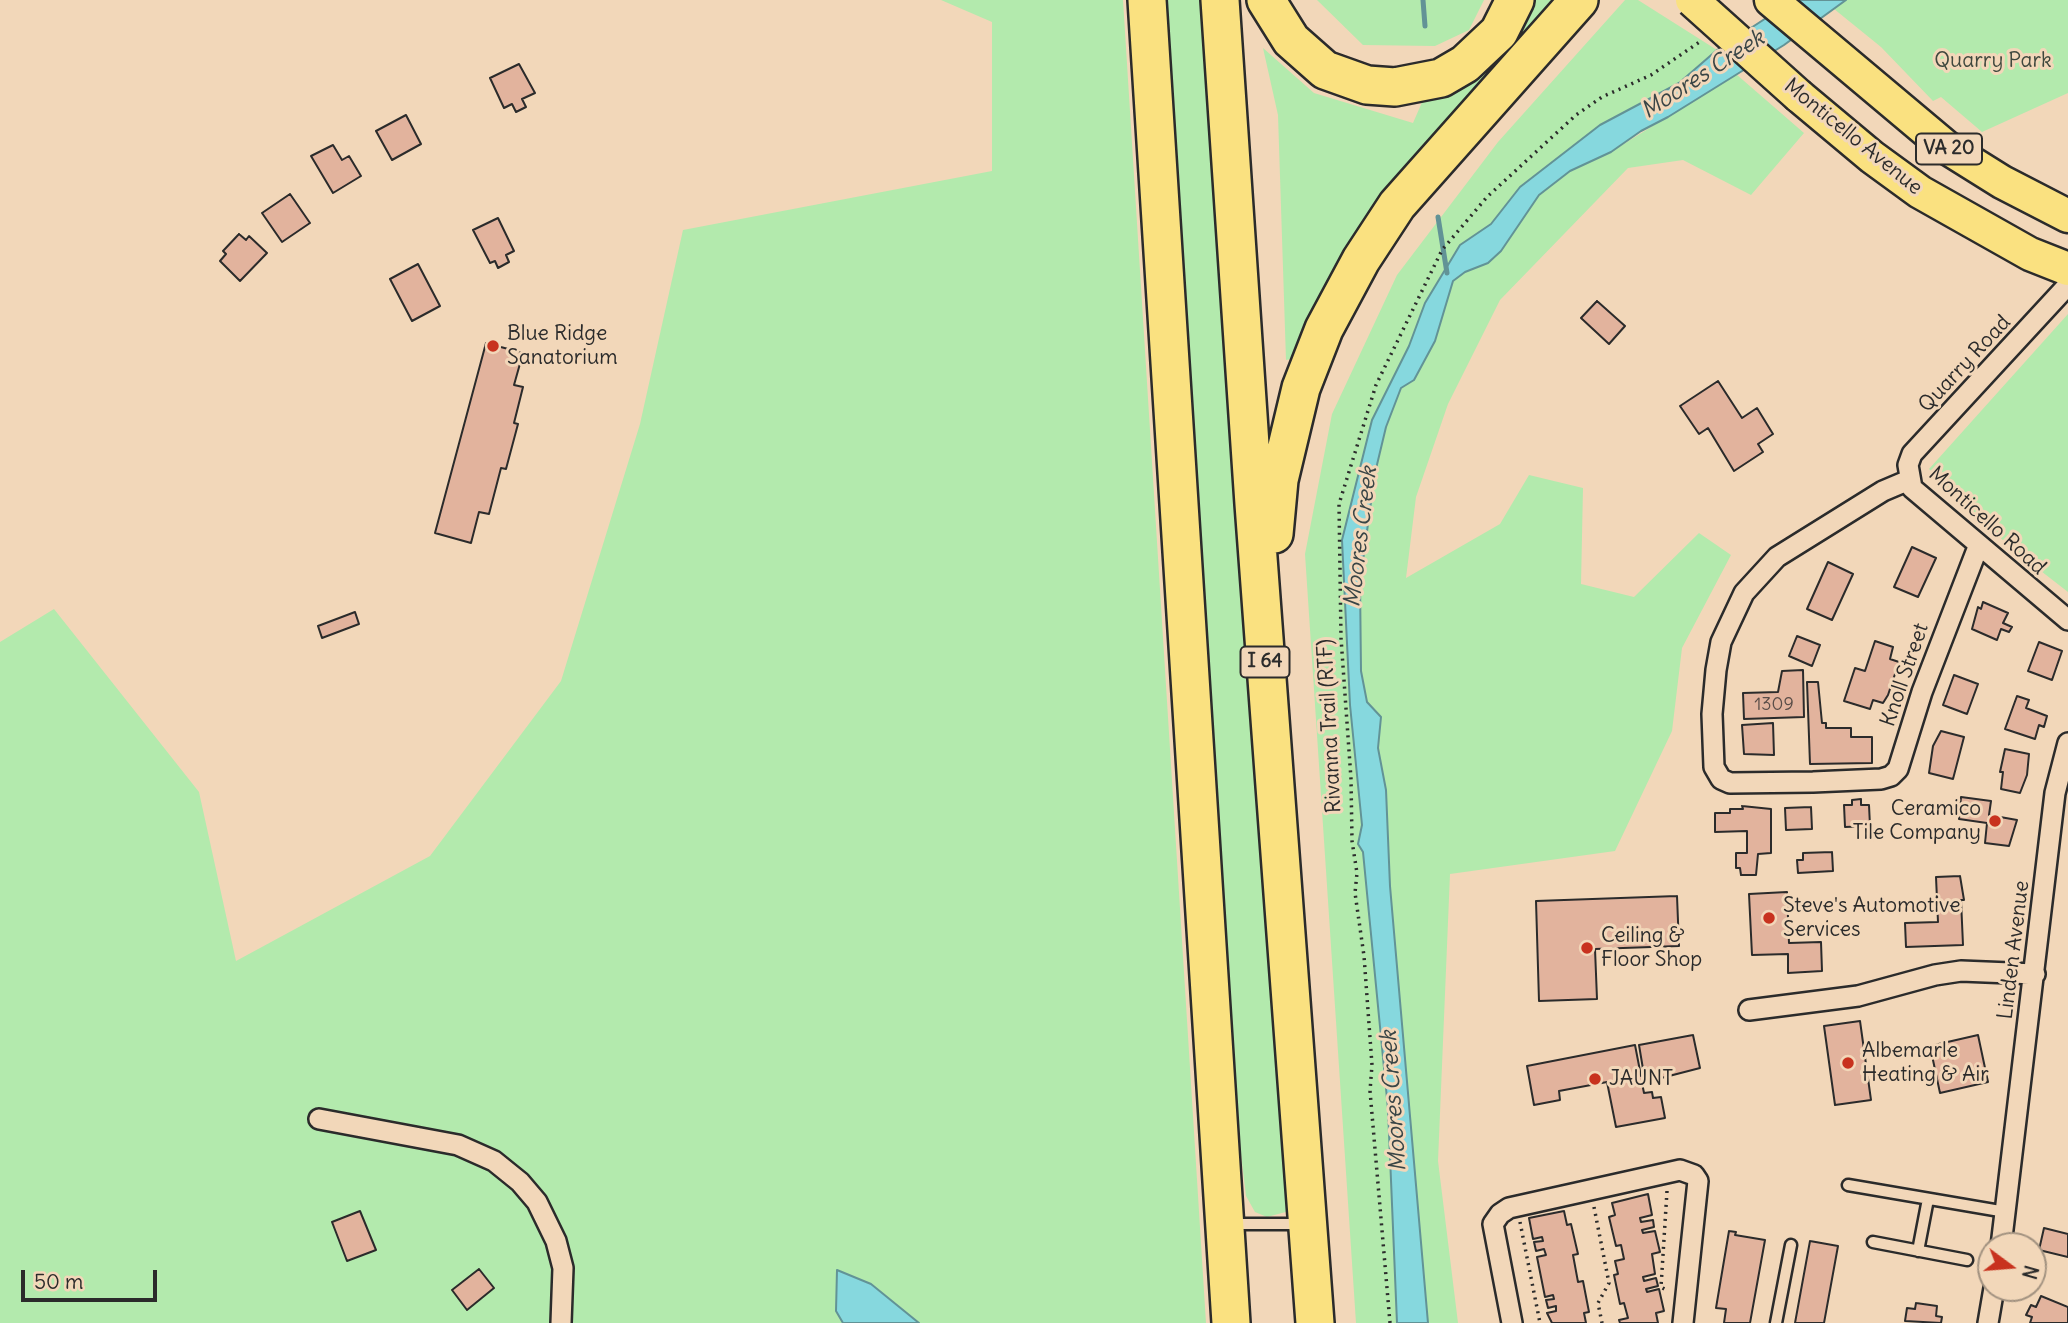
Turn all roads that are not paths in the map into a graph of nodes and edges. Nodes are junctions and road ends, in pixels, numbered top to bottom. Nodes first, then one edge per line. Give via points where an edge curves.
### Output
1 (1147, 0) edge
2 (1220, 0) edge
3 (1266, 0) edge
4 (1515, 0) edge
5 (1578, 0) edge
6 (1692, 0) edge
7 (1771, 0) edge
8 (2068, 216) edge
9 (2068, 269) edge
10 (2068, 285) edge
11 (1909, 480) junction
12 (1978, 547) junction
13 (2068, 620) edge
14 (2068, 743) edge
15 (1278, 843) junction
16 (2035, 974) junction
17 (1749, 1010) dead end
18 (319, 1119) dead end
19 (1848, 1185) dead end
20 (1928, 1199) junction
21 (2006, 1212) junction
22 (1225, 1224) junction
23 (1308, 1224) junction
24 (2003, 1232) edge
25 (1873, 1242) dead end
26 (1791, 1245) dead end
27 (1918, 1251) junction
28 (1967, 1260) dead end
29 (1992, 1302) edge
30 (561, 1323) edge
31 (1231, 1323) edge
32 (1315, 1323) edge
33 (1512, 1323) edge
34 (1683, 1323) edge
35 (1776, 1323) edge
36 (1988, 1323) edge

1 - 22 highway
2 - 15 highway, I 64
3 - 4 highway via 1291,40 1325,70 1345,80 1395,87 1441,78 1465,65 1499,32
5 - 15 highway via 1397,205 1342,294 1301,388 1285,445 1275,514
6 - 9 main road, Monticello Avenue / VA 20, bridge via 1799,96 1920,192 2018,248
7 - 8 main road, VA 20 via 1946,147
10 - 11 street, Quarry Road via 1912,454
11 - 12 street, Monticello Road via 1912,488
11 - 12 street, Knoll Street via 1883,491 1777,557 1744,593 1726,629 1716,670 1712,714 1716,772 1730,783 1881,779 1898,769 1922,692
12 - 13 street, Monticello Road
14 - 16 street, Linden Avenue via 2055,793
15 - 23 highway, I 64
16 - 17 street via 1961,971 1858,996
16 - 21 street, Linden Avenue
18 - 30 street via 458,1145 494,1161 520,1182 537,1202 556,1241 563,1268
19 - 20 lane
20 - 21 lane
20 - 27 lane
21 - 24 street, Linden Avenue
22 - 23 lane
22 - 31 highway
23 - 32 highway, I 64
25 - 27 lane
26 - 35 lane
27 - 28 lane
29 - 36 street
33 - 34 street via 1493,1224 1500,1214 1509,1208 1680,1170 1698,1181

